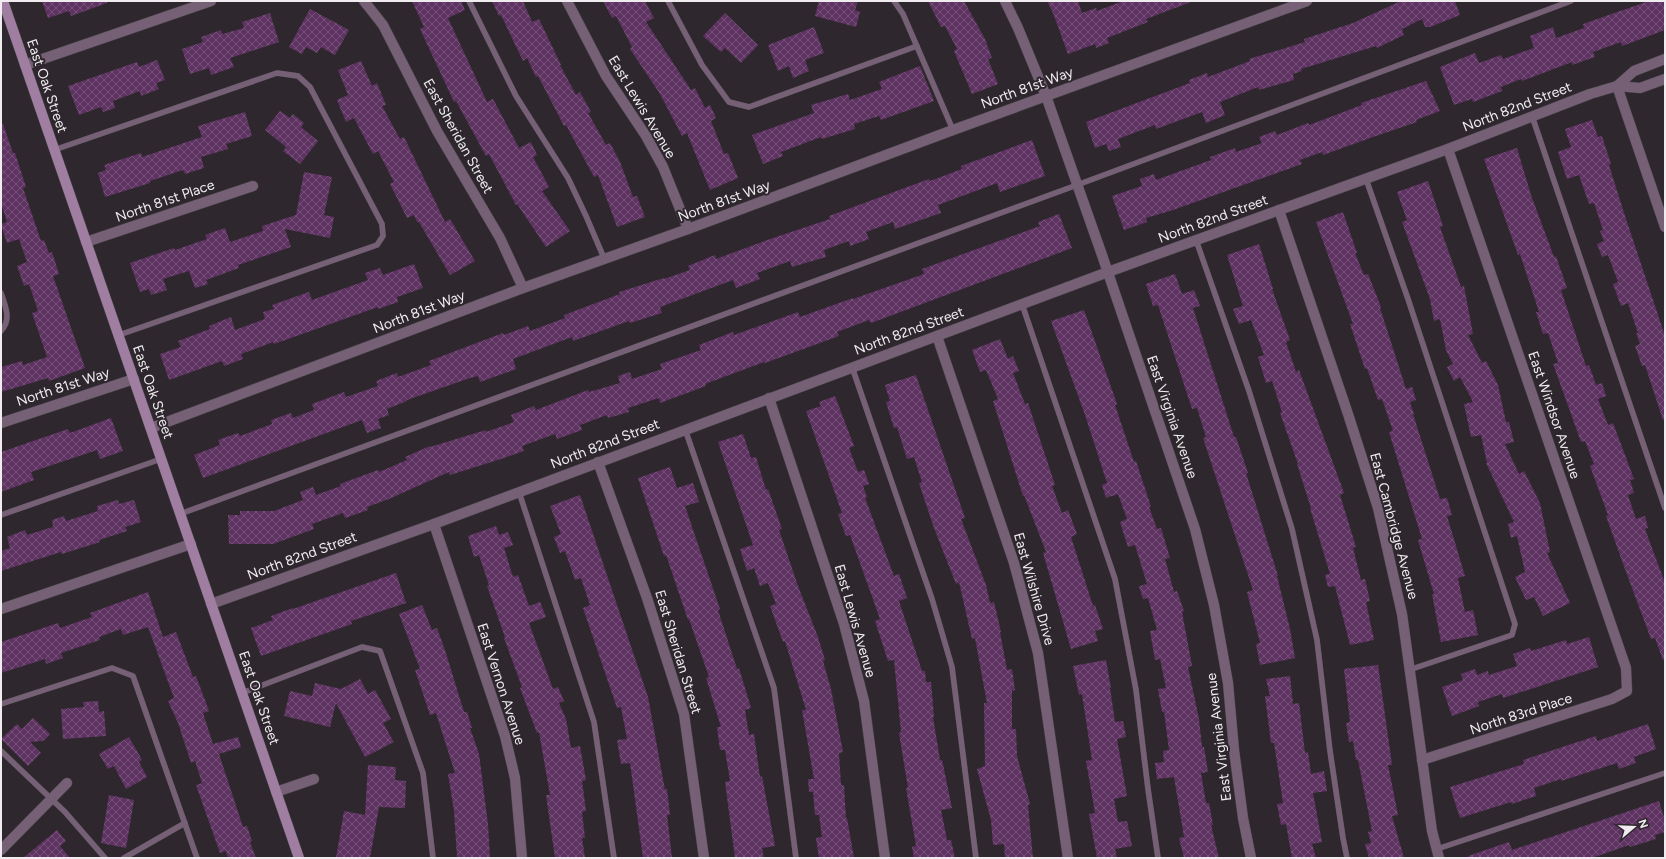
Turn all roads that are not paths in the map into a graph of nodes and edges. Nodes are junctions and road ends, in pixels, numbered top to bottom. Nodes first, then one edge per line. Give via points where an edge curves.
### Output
1 (3, 1) edge
2 (211, 1) edge
3 (364, 1) edge
4 (469, 1) edge
5 (567, 1) edge
6 (668, 1) edge
7 (894, 1) edge
8 (1005, 1) edge
9 (1306, 1) edge
10 (1571, 1) edge
11 (917, 46) junction
12 (1665, 59) edge
13 (25, 65) junction
14 (1665, 79) edge
15 (1617, 86) junction
16 (1046, 96) junction
17 (1532, 116) junction
18 (953, 130) junction
19 (1448, 149) junction
20 (54, 150) junction
21 (1366, 179) junction
22 (1077, 185) junction
23 (252, 186) dead end
24 (1279, 210) junction
25 (1665, 227) edge
26 (688, 229) junction
27 (1196, 240) junction
28 (86, 242) junction
29 (604, 258) junction
30 (1108, 272) junction
31 (523, 288) junction
32 (1, 293) edge
33 (1022, 304) junction
34 (1, 331) edge
35 (119, 335) junction
36 (937, 336) junction
37 (852, 367) junction
38 (134, 379) junction
39 (769, 398) junction
40 (1, 422) edge
41 (150, 428) junction
42 (685, 429) junction
43 (161, 459) junction
44 (598, 462) junction
45 (519, 492) junction
46 (1665, 508) edge
47 (1, 514) edge
48 (180, 514) junction
49 (434, 524) junction
50 (191, 544) junction
51 (211, 604) junction
52 (1, 609) edge
53 (1410, 670) junction
54 (1627, 690) joint
55 (242, 693) junction
56 (1, 704) edge
57 (1, 751) edge
58 (1422, 760) junction
59 (1665, 773) edge
60 (314, 780) dead end
61 (67, 783) dead end
62 (276, 792) junction
63 (52, 799) junction
64 (185, 823) junction
65 (1, 850) edge
66 (1438, 854) edge
67 (105, 858) edge
68 (124, 858) edge
69 (197, 858) edge
70 (299, 858) edge
71 (433, 858) edge
72 (522, 858) edge
73 (614, 858) edge
74 (704, 858) edge
75 (796, 858) edge
76 (884, 858) edge
77 (976, 858) edge
78 (1068, 858) edge
79 (1158, 858) edge
80 (1251, 858) edge
81 (1347, 858) edge

1 - 13 street, East Oak Street
2 - 13 street
3 - 31 street, East Sheridan Street via 383,25 437,132 500,238
4 - 29 lane via 516,96 568,178
5 - 26 street, East Lewis Avenue via 606,76 646,136 663,167
6 - 11 lane via 702,65 729,102 739,106 749,107
7 - 11 lane
8 - 16 street, East Virginia Avenue
9 - 16 street, North 81st Way
10 - 22 lane
11 - 18 lane
12 - 15 street, North 82nd Street via 1634,71
13 - 20 street, East Oak Street
14 - 15 street, North 82nd Street via 1640,88
15 - 17 street, North 82nd Street
15 - 25 street
16 - 18 street, North 81st Way
16 - 22 street, East Virginia Avenue
17 - 19 street, North 82nd Street
17 - 46 lane
18 - 26 street, North 81st Way
19 - 21 street, North 82nd Street
19 - 54 street, East Windsor Avenue via 1626,668
20 - 28 street, East Oak Street
20 - 35 lane via 277,73 298,76 310,87 382,224 383,236 377,245
21 - 24 street, North 82nd Street
21 - 53 lane via 1515,624 1512,635
22 - 30 street, East Virginia Avenue
22 - 48 lane
23 - 28 street, North 81st Place
24 - 27 street, North 82nd Street
24 - 53 street, East Cambridge Avenue via 1378,508 1402,614
26 - 29 street, North 81st Way
27 - 30 street, North 82nd Street
27 - 81 lane via 1249,391 1292,529 1317,640 1330,751
28 - 35 street, East Oak Street
29 - 31 street, North 81st Way
30 - 33 street, North 82nd Street
30 - 80 street, East Virginia Avenue via 1195,529 1214,605 1228,683 1234,750
31 - 41 street, North 81st Way
32 - 34 lane via 7,310 6,322
33 - 36 street, North 82nd Street
33 - 79 lane via 1115,579 1136,690
35 - 38 street, East Oak Street
36 - 37 street, North 82nd Street
36 - 78 street, East Wilshire Drive via 1014,563 1038,653
37 - 39 street, North 82nd Street
37 - 77 lane via 932,599 952,667
38 - 40 street, North 81st Way
38 - 41 street, East Oak Street
39 - 42 street, North 82nd Street
39 - 76 street, East Lewis Avenue via 844,624 864,701
41 - 43 street, East Oak Street
42 - 44 street, North 82nd Street
42 - 75 lane via 774,688
43 - 47 lane
43 - 48 street, East Oak Street
44 - 45 street, North 82nd Street
44 - 74 street, East Sheridan Street via 647,598 684,714
45 - 49 street, North 82nd Street
45 - 73 lane via 594,722
48 - 50 street, East Oak Street
49 - 51 street, North 82nd Street
49 - 72 street, East Vernon Avenue via 505,736 515,778
50 - 51 street, East Oak Street
50 - 52 street
51 - 55 street, East Oak Street
53 - 58 street, East Cambridge Avenue
54 - 58 street, North 83rd Place via 1612,699
55 - 62 street, East Oak Street
55 - 71 lane via 362,647 380,650 423,773
56 - 64 lane via 112,668 133,676
57 - 63 lane
58 - 66 street, East Cambridge Avenue via 1432,831
59 - 66 lane
60 - 62 street
61 - 63 street
62 - 70 street, East Oak Street
63 - 65 street
63 - 67 lane
64 - 68 lane
64 - 69 lane

